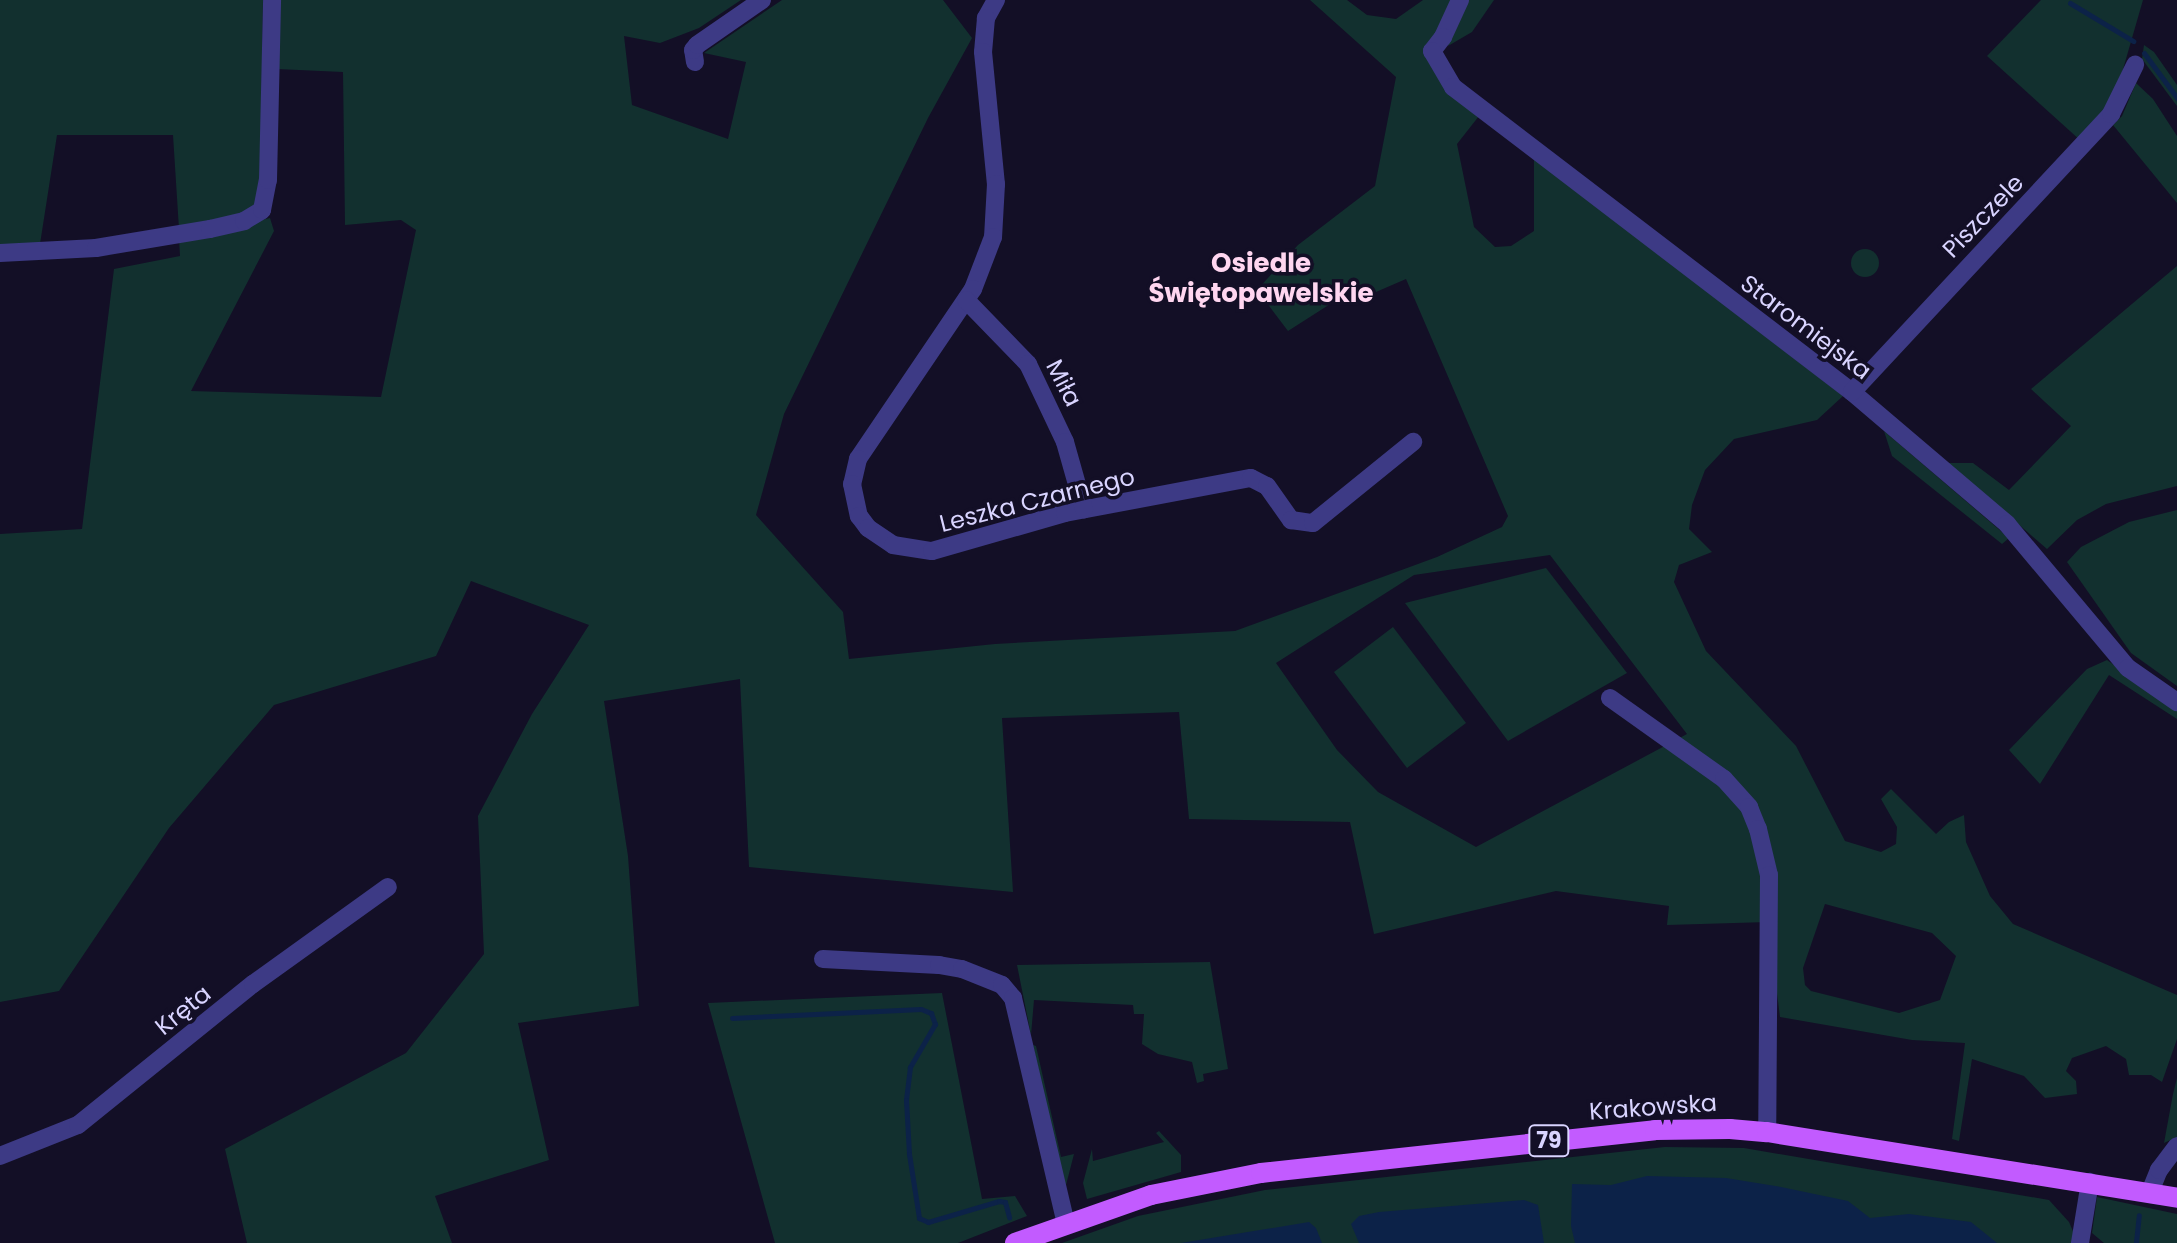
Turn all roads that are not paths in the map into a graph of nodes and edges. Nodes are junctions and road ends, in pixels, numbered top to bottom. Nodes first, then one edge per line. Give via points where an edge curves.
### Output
1 (272, 0) edge
2 (762, 0) edge
3 (996, 0) edge
4 (1460, 0) edge
5 (695, 62) dead end
6 (2135, 65) dead end
7 (0, 253) edge
8 (966, 300) junction
9 (1852, 392) junction
10 (1413, 442) dead end
11 (1084, 509) junction
12 (1610, 698) dead end
13 (2177, 702) edge
14 (388, 887) dead end
15 (823, 959) dead end
16 (1767, 1132) junction
17 (2177, 1146) edge
18 (0, 1156) edge
19 (2090, 1182) junction
20 (2150, 1192) junction
21 (2177, 1198) edge
22 (1066, 1224) junction
23 (1015, 1243) edge
24 (2080, 1243) edge

1 - 7 street via 268,180 262,210 244,221 182,234 96,248
2 - 5 street via 697,45
3 - 8 street, Leszka Czarnego via 986,18 983,52 996,211 987,259
4 - 9 street, Staromiejska via 1432,51 1460,94
6 - 9 street, Piszczele via 2111,114
8 - 11 street, Miła via 1028,364 1065,442
8 - 11 street, Leszka Czarnego via 858,459 852,484 859,516 893,545 932,551
9 - 13 street, Staromiejska via 2007,524 2128,668
10 - 11 street, Leszka Czarnego via 1313,523 1291,520 1267,486 1251,478
12 - 16 street via 1724,779 1749,807 1758,829 1769,875
14 - 18 street, Kręta via 253,984 78,1125
15 - 22 street via 939,965 1002,985 1013,998
16 - 19 main road, Krakowska / 79
16 - 22 main road, Krakowska / 79 via 1655,1130 1261,1173 1151,1195
17 - 20 street
19 - 20 main road, Krakowska / 79
19 - 24 street
20 - 21 main road, 79
22 - 23 main road, Krakowska / 79

